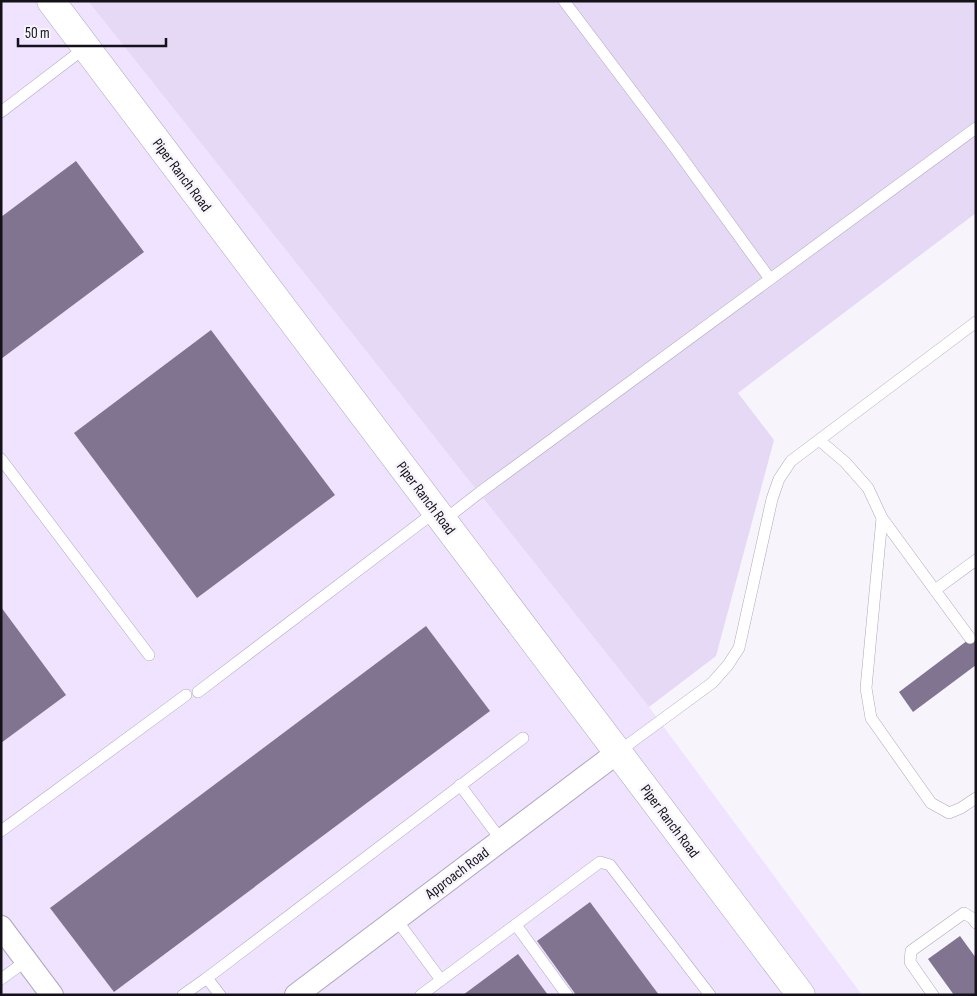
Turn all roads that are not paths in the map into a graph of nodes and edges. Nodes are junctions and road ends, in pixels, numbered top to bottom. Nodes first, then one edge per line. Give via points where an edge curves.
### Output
1 (51, 1) edge
2 (564, 1) edge
3 (86, 47) junction
4 (1, 112) edge
5 (976, 128) edge
6 (770, 279) junction
7 (976, 322) edge
8 (819, 440) junction
9 (1, 459) edge
10 (440, 516) junction
11 (882, 518) junction
12 (976, 560) edge
13 (935, 590) junction
14 (970, 638) dead end
15 (149, 655) dead end
16 (198, 692) dead end
17 (186, 695) dead end
18 (522, 738) dead end
19 (618, 752) junction
20 (460, 785) junction
21 (976, 798) edge
22 (1, 831) edge
23 (501, 840) junction
24 (396, 919) junction
25 (976, 924) edge
26 (516, 925) junction
27 (1, 927) edge
28 (26, 960) junction
29 (207, 978) junction
30 (1, 979) edge
31 (442, 980) junction
32 (52, 995) edge
33 (183, 995) edge
34 (220, 995) edge
35 (296, 995) edge
36 (422, 995) edge
37 (567, 995) edge
38 (710, 995) edge
39 (801, 995) edge
40 (933, 995) edge

1 - 3 street, Piper Ranch Road
2 - 6 lane
3 - 4 lane
3 - 10 street, Piper Ranch Road
5 - 6 lane
6 - 10 lane via 479,493
7 - 8 lane
8 - 11 lane via 868,488
8 - 19 lane via 791,461 779,479 739,648 712,683
9 - 15 lane
10 - 16 lane
10 - 19 street, Piper Ranch Road
11 - 13 lane
11 - 21 lane via 866,688 871,718 931,803 949,813
12 - 13 lane
13 - 14 lane
17 - 22 lane
18 - 20 lane
19 - 23 street, Approach Road
19 - 39 street, Piper Ranch Road
20 - 23 lane
20 - 29 lane
23 - 24 street, Approach Road
24 - 31 lane
24 - 35 street, Approach Road
25 - 40 lane via 964,913 911,951 910,962
26 - 31 lane
26 - 37 lane
26 - 38 lane via 600,862 610,865
27 - 28 street
28 - 30 lane
28 - 32 street
29 - 33 lane
29 - 34 lane
31 - 36 lane

